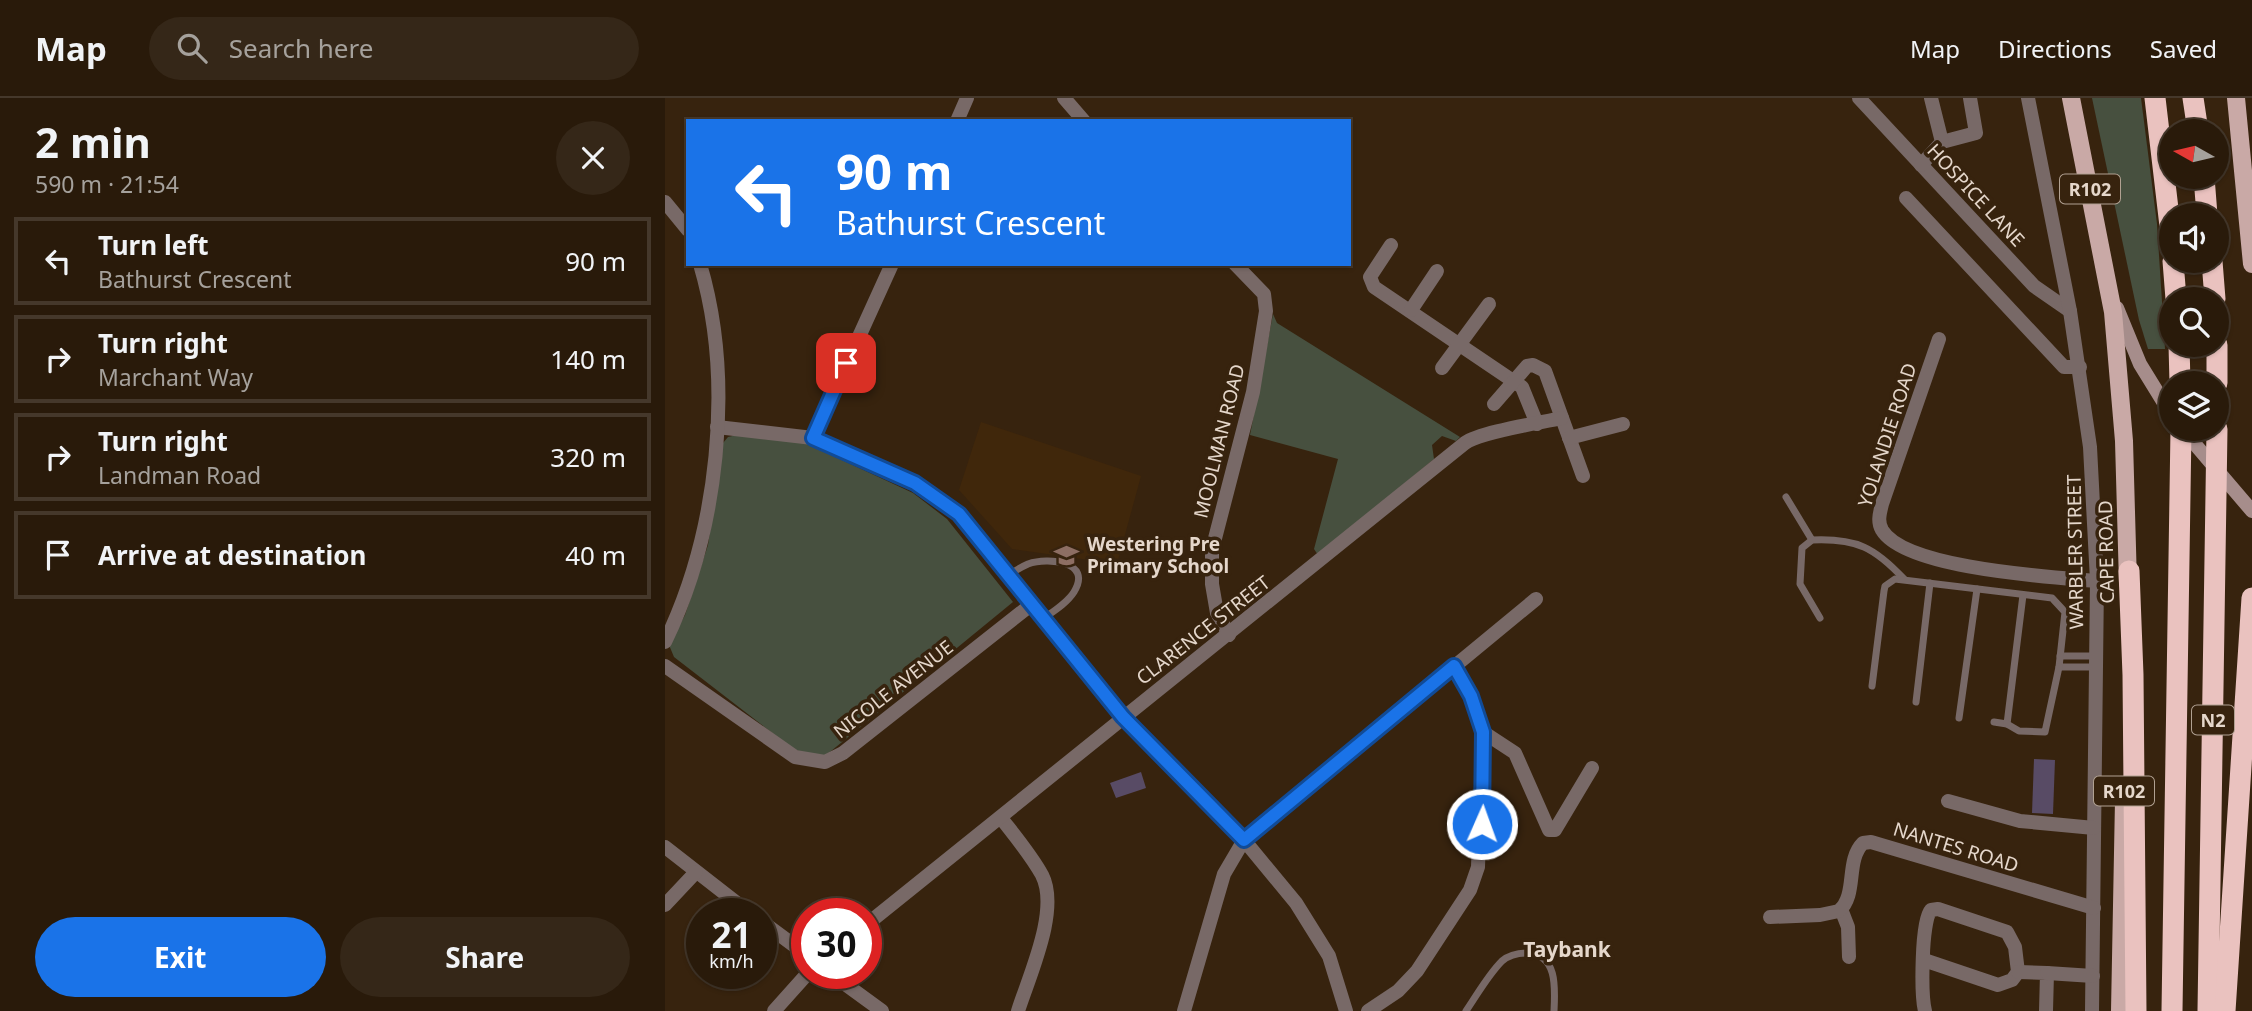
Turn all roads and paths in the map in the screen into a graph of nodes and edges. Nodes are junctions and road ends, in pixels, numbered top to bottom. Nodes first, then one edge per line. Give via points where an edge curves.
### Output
1 (967, 98) edge
2 (1064, 98) edge
3 (1859, 98) edge
4 (1931, 98) edge
5 (1970, 98) edge
6 (2028, 98) edge
7 (2071, 98) edge
8 (2155, 98) edge
9 (2193, 98) edge
10 (2236, 98) edge
11 (958, 119) edge
12 (1082, 119) edge
13 (2196, 119) edge
14 (2241, 135) junction
15 (1941, 142) junction
16 (1921, 165) junction
17 (2252, 187) edge
18 (1906, 198) dead end
19 (665, 202) edge
20 (2167, 203) edge
21 (686, 228) edge
22 (1391, 245) dead end
23 (2252, 264) edge
24 (700, 266) edge
25 (891, 266) edge
26 (1236, 266) edge
27 (1437, 271) dead end
28 (2109, 280) junction
29 (1489, 304) dead end
30 (1411, 310) junction
31 (2070, 311) junction
32 (1939, 339) dead end
33 (1459, 344) junction
34 (2080, 367) junction
35 (1442, 368) dead end
36 (1514, 382) junction
37 (2159, 395) edge
38 (1494, 404) dead end
39 (1562, 418) junction
40 (1537, 424) junction
41 (1623, 424) dead end
42 (717, 426) junction
43 (813, 438) junction
44 (1569, 438) junction
45 (2181, 441) edge
46 (2191, 441) edge
47 (2217, 441) edge
48 (1583, 476) dead end
49 (1786, 497) dead end
50 (2252, 511) edge
51 (1812, 540) junction
52 (2129, 571) junction
53 (1008, 575) junction
54 (1904, 579) junction
55 (2097, 581) junction
56 (1930, 583) junction
57 (1977, 589) junction
58 (2023, 595) junction
59 (2252, 598) edge
60 (1536, 599) dead end
61 (1032, 604) junction
62 (1820, 618) dead end
63 (1043, 619) junction
64 (1229, 635) junction
65 (665, 642) edge
66 (2060, 656) junction
67 (2096, 662) junction
68 (665, 666) edge
69 (1454, 666) junction
70 (2059, 667) junction
71 (1872, 686) dead end
72 (1916, 702) dead end
73 (1123, 717) junction
74 (1959, 719) dead end
75 (1994, 722) dead end
76 (2007, 724) junction
77 (1483, 732) junction
78 (1592, 768) dead end
79 (1948, 801) dead end
80 (1001, 818) junction
81 (2094, 828) junction
82 (1244, 840) junction
83 (665, 847) edge
84 (696, 872) junction
85 (730, 898) edge
86 (665, 905) edge
87 (2094, 908) junction
88 (1841, 909) junction
89 (882, 912) edge
90 (1770, 917) dead end
91 (1849, 957) dead end
92 (1924, 960) junction
93 (2018, 972) junction
94 (2047, 973) junction
95 (2093, 976) junction
96 (794, 989) edge
97 (852, 989) edge
98 (774, 1011) edge
99 (882, 1011) edge
100 (1019, 1011) edge
101 (1184, 1011) edge
102 (1346, 1011) edge
103 (1368, 1011) edge
104 (1467, 1011) edge
105 (1554, 1011) edge
106 (1925, 1011) edge
107 (2046, 1011) edge
108 (2092, 1011) edge
109 (2120, 1011) edge
110 (2136, 1011) edge
111 (2172, 1011) edge
112 (2208, 1011) edge
113 (2225, 1011) edge

1 - 11 street
2 - 12 street
3 - 16 street, HOSPICE LANE
4 - 15 street
5 - 15 street via 1976,133
6 - 31 street, WARBLER STREET
7 - 28 main road, CAPE ROAD / R102
8 - 20 highway
9 - 13 highway
10 - 14 main road
14 - 17 main road
14 - 23 main road
15 - 16 street
16 - 31 street, HOSPICE LANE via 2034,286
18 - 34 street via 2064,367
19 - 21 street
22 - 30 street via 1370,282
24 - 42 street via 715,340
25 - 43 street
26 - 64 street, MOOLMAN ROAD via 1264,294 1265,325 1253,392 1212,550 1217,613
27 - 30 street
28 - 37 main road via 2122,323
28 - 52 main road, CAPE ROAD / R102 via 2123,417
29 - 33 street
30 - 33 street
31 - 34 street, WARBLER STREET
32 - 55 street, YOLANDIE ROAD via 1882,504 1881,529 1905,549 1925,557 1985,569
33 - 35 street
33 - 36 street
34 - 55 street, WARBLER STREET via 2091,447
36 - 38 street
36 - 39 street via 1527,366 1541,367
36 - 40 street via 1525,392
39 - 40 street
39 - 44 street
40 - 64 street, CLARENCE STREET via 1476,435
41 - 44 street
42 - 43 street
42 - 65 street via 703,534
43 - 53 street via 915,483 942,500 959,514
44 - 48 street
45 - 111 highway, N2
46 - 50 main road
47 - 112 highway, N2
49 - 51 lane
51 - 54 lane via 1853,542 1879,552
51 - 62 lane via 1802,548 1800,584
52 - 109 main road, CAPE ROAD / R102
52 - 110 highway
53 - 61 street
53 - 63 lane via 1029,564 1049,561 1074,568 1078,579 1074,592
54 - 56 lane
54 - 71 lane via 1885,586
55 - 67 street, WARBLER STREET
56 - 57 lane
56 - 72 lane
57 - 58 lane
57 - 74 lane
58 - 66 lane via 2052,598 2062,605 2065,618
58 - 76 lane
59 - 113 highway
60 - 69 street
61 - 63 street
61 - 68 street, NICOLE AVENUE via 843,753 825,762 795,757
63 - 73 street
64 - 73 street, CLARENCE STREET
66 - 67 lane
66 - 70 lane
67 - 70 lane
67 - 81 street, WARBLER STREET
69 - 77 street
69 - 82 street
70 - 76 lane via 2045,732 2019,732
73 - 80 street, CLARENCE STREET
73 - 82 street
75 - 76 lane
77 - 78 street via 1515,753 1549,830 1555,830
77 - 103 street via 1482,819 1475,879 1417,971
79 - 81 street via 2020,821
80 - 89 street, CLARENCE STREET
80 - 100 street via 1043,877 1048,895 1043,930
81 - 87 street, WARBLER STREET
82 - 101 street via 1224,874
82 - 102 street via 1315,931 1329,956
83 - 84 street
84 - 85 street
84 - 86 street
87 - 88 street, NANTES ROAD via 1871,842 1857,850 1849,895
87 - 95 street, WARBLER STREET
88 - 90 street via 1820,915
88 - 91 street via 1848,928
92 - 93 street via 1998,985
92 - 93 street via 1926,918 1937,909 2007,932 2015,947
92 - 106 street
93 - 94 street
94 - 95 street
94 - 107 street
95 - 108 street, WARBLER STREET
96 - 98 street
97 - 99 street
104 - 105 lane via 1501,962 1529,953 1543,959 1552,971

